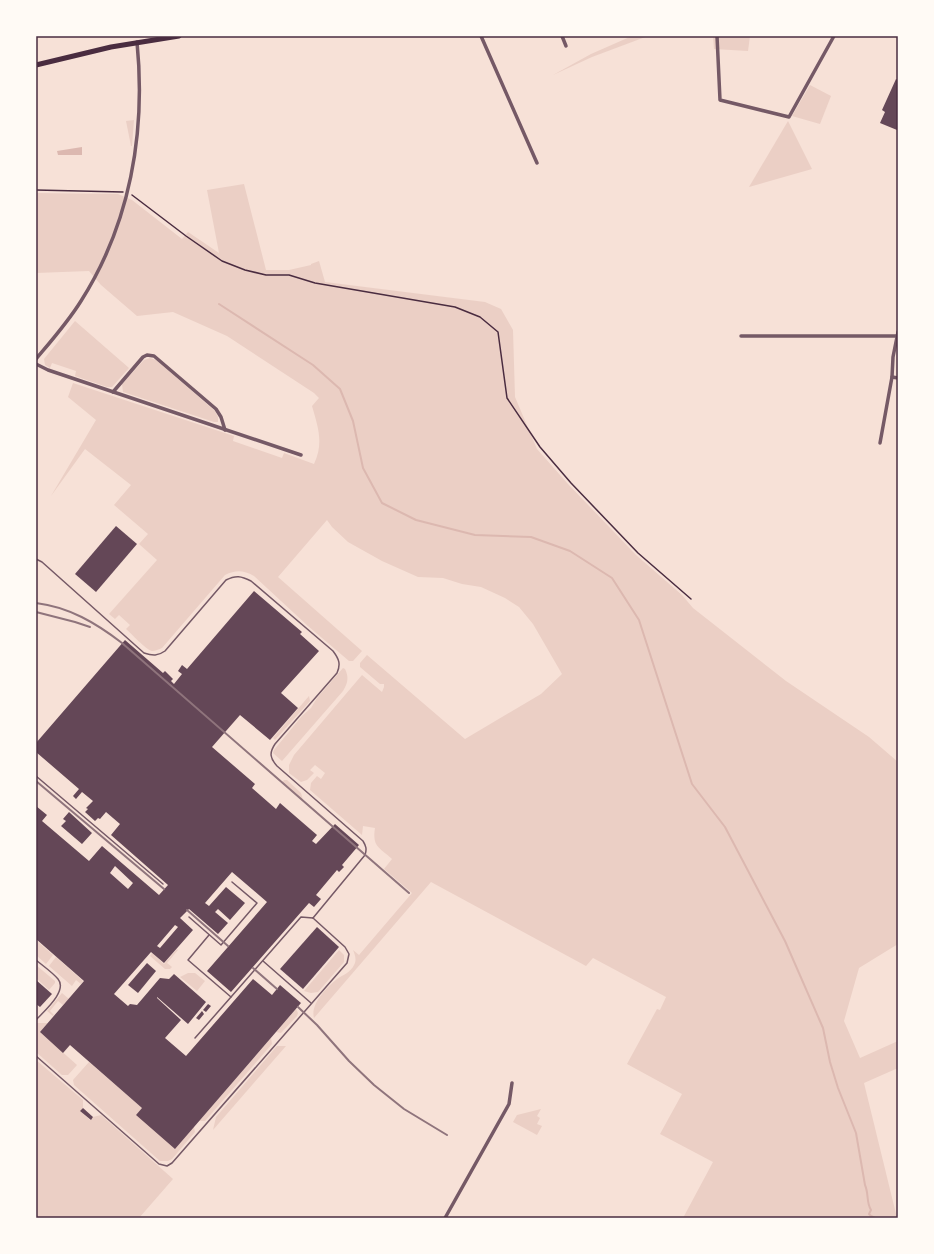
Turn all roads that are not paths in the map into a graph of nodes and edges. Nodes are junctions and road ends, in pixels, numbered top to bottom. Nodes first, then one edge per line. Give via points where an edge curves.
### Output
1 (178, 36) edge
2 (481, 36) edge
3 (562, 36) edge
4 (717, 36) edge
5 (834, 36) edge
6 (137, 42) junction
7 (566, 46) dead end
8 (36, 65) edge
9 (537, 163) dead end
10 (898, 332) edge
11 (741, 336) dead end
12 (897, 336) junction
13 (36, 359) edge
14 (36, 364) edge
15 (892, 377) junction
16 (898, 378) edge
17 (113, 392) junction
18 (224, 430) junction
19 (880, 443) dead end
20 (301, 455) dead end
21 (36, 559) edge
22 (36, 776) edge
23 (232, 882) dead end
24 (163, 884) dead end
25 (189, 917) dead end
26 (313, 918) junction
27 (209, 934) junction
28 (36, 960) edge
29 (263, 962) junction
30 (231, 997) junction
31 (311, 1003) junction
32 (36, 1020) edge
33 (195, 1038) dead end
34 (36, 1056) edge
35 (512, 1083) dead end
36 (445, 1218) edge

1 - 6 main road
2 - 9 street
3 - 7 street
4 - 5 street via 720,100 790,117
6 - 8 main road via 97,49
6 - 13 street via 139,120 135,153 121,216 113,239 88,289 70,317
10 - 12 street
11 - 12 street
12 - 15 street
14 - 17 street
15 - 16 street
15 - 19 street
17 - 18 street
17 - 18 street via 143,357 154,356 216,409
18 - 20 street
21 - 26 lane via 144,653 152,656 165,651 226,580 234,576 242,576 251,581 338,656 337,673 275,744 271,755 277,766 366,845 365,855
22 - 24 lane
23 - 27 lane via 257,903 221,945
25 - 27 lane
26 - 29 lane via 301,917
26 - 31 lane via 345,947 349,954 347,963
27 - 30 lane via 188,960
28 - 32 lane via 61,984 58,996
29 - 30 lane
29 - 31 lane
30 - 33 lane
31 - 34 lane via 167,1166 159,1164
35 - 36 street via 509,1104

